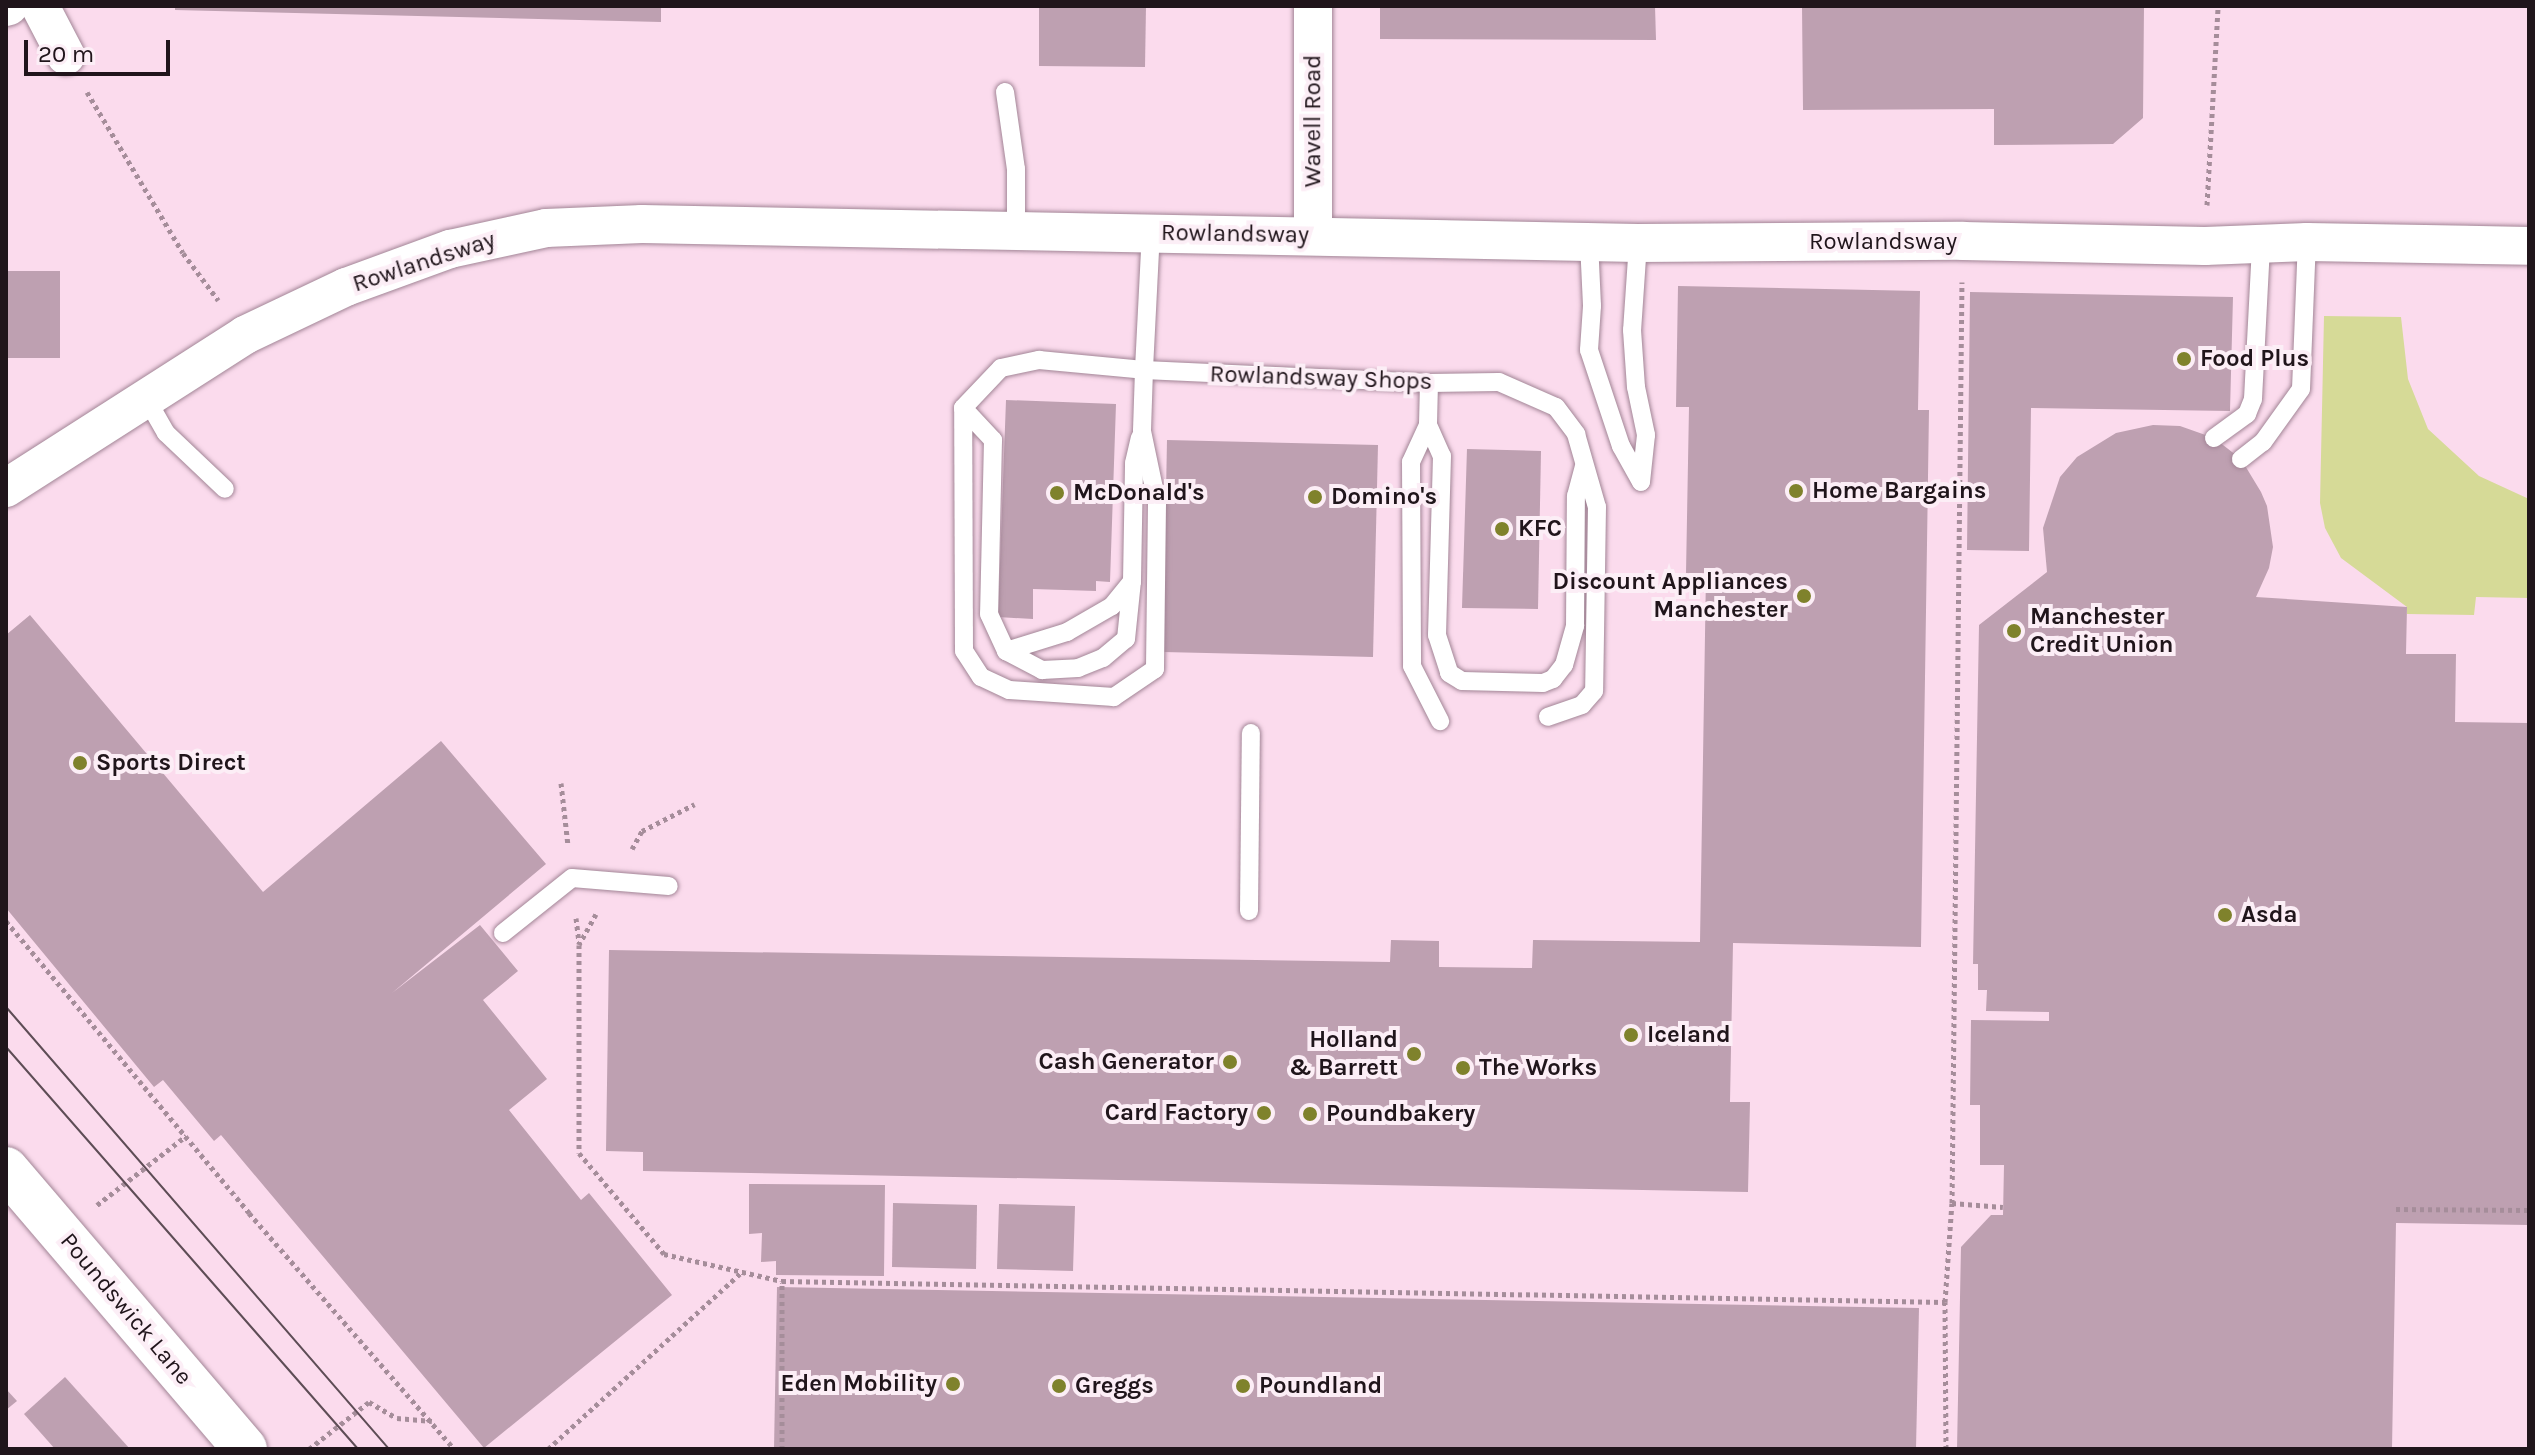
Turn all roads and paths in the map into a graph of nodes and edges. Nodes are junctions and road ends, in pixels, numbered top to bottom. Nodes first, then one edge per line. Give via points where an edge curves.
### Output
1 (40, 6) edge
2 (1313, 6) edge
3 (2218, 6) edge
4 (66, 56) joint
5 (1005, 92) dead end
6 (1016, 230) junction
7 (1151, 231) junction
8 (1313, 236) junction
9 (1963, 241) junction
10 (1589, 242) junction
11 (2307, 242) junction
12 (1638, 243) junction
13 (2261, 244) junction
14 (2205, 246) junction
15 (2529, 246) edge
16 (245, 335) junction
17 (1144, 370) junction
18 (1429, 383) junction
19 (146, 398) junction
20 (963, 408) junction
21 (1428, 425) junction
22 (1142, 431) junction
23 (2214, 438) dead end
24 (2241, 459) dead end
25 (1584, 463) junction
26 (6, 488) edge
27 (225, 489) dead end
28 (1132, 581) junction
29 (1006, 651) junction
30 (1548, 717) dead end
31 (1440, 721) dead end
32 (1251, 733) dead end
33 (695, 804) dead end
34 (614, 881) junction
35 (669, 886) dead end
36 (1249, 911) dead end
37 (6, 921) edge
38 (503, 933) dead end
39 (186, 1136) junction
40 (6, 1169) edge
41 (1952, 1203) junction
42 (2003, 1207) dead end
43 (2396, 1209) dead end
44 (2529, 1210) edge
45 (61, 1232) junction
46 (741, 1272) junction
47 (782, 1281) junction
48 (1945, 1302) junction
49 (433, 1421) junction
50 (245, 1449) edge
51 (309, 1449) edge
52 (454, 1449) edge
53 (548, 1449) edge
54 (782, 1449) edge
55 (1946, 1449) edge

1 - 4 street
2 - 8 street, Wavell Road
3 - 14 path
4 - 16 path via 183,253
5 - 6 lane via 1016,169
6 - 7 street, Rowlandsway
6 - 16 street, Rowlandsway via 642,224 546,228 450,249 346,287
7 - 8 street, Rowlandsway
7 - 17 lane
8 - 10 street, Rowlandsway
9 - 12 street, Rowlandsway
9 - 14 street, Rowlandsway
9 - 41 path
10 - 12 street, Rowlandsway
10 - 12 lane via 1589,350 1621,446 1641,482 1646,435 1632,330
11 - 13 street, Rowlandsway
11 - 15 street, Rowlandsway
11 - 24 lane via 2301,389 2263,442
13 - 14 street, Rowlandsway
13 - 23 lane via 2253,399 2247,414
16 - 19 street, Rowlandsway
17 - 18 lane, Rowlandsway Shops
17 - 20 lane, Rowlandsway Shops via 1039,360 1001,368
17 - 22 lane
18 - 21 lane
18 - 25 lane, Rowlandsway Shops via 1499,382 1556,407 1576,434
19 - 26 street, Rowlandsway
19 - 27 lane via 166,433
20 - 22 lane via 964,651 981,677 1009,690 1114,697 1155,669 1157,503
20 - 29 lane via 993,440 989,614
21 - 25 lane via 1442,456 1437,635 1449,673 1462,681 1543,683 1564,665 1575,626 1576,496
21 - 31 lane via 1411,462 1412,666
22 - 28 lane via 1134,463
25 - 30 lane via 1597,507 1594,691 1582,705
28 - 29 lane via 1112,606 1067,632
28 - 29 lane via 1126,639 1103,658 1078,668 1042,670
32 - 36 lane
33 - 34 path via 642,831
34 - 35 lane
34 - 38 lane via 572,878
34 - 46 path via 579,945 579,1153 664,1254
37 - 39 path
39 - 45 path
39 - 49 path
40 - 45 street, Poundswick Lane
41 - 42 path
41 - 48 path
43 - 44 path
45 - 50 street, Poundswick Lane
46 - 47 path
46 - 53 path
47 - 48 path
47 - 54 path
48 - 55 path
49 - 51 path via 397,1418 369,1402
49 - 52 path

